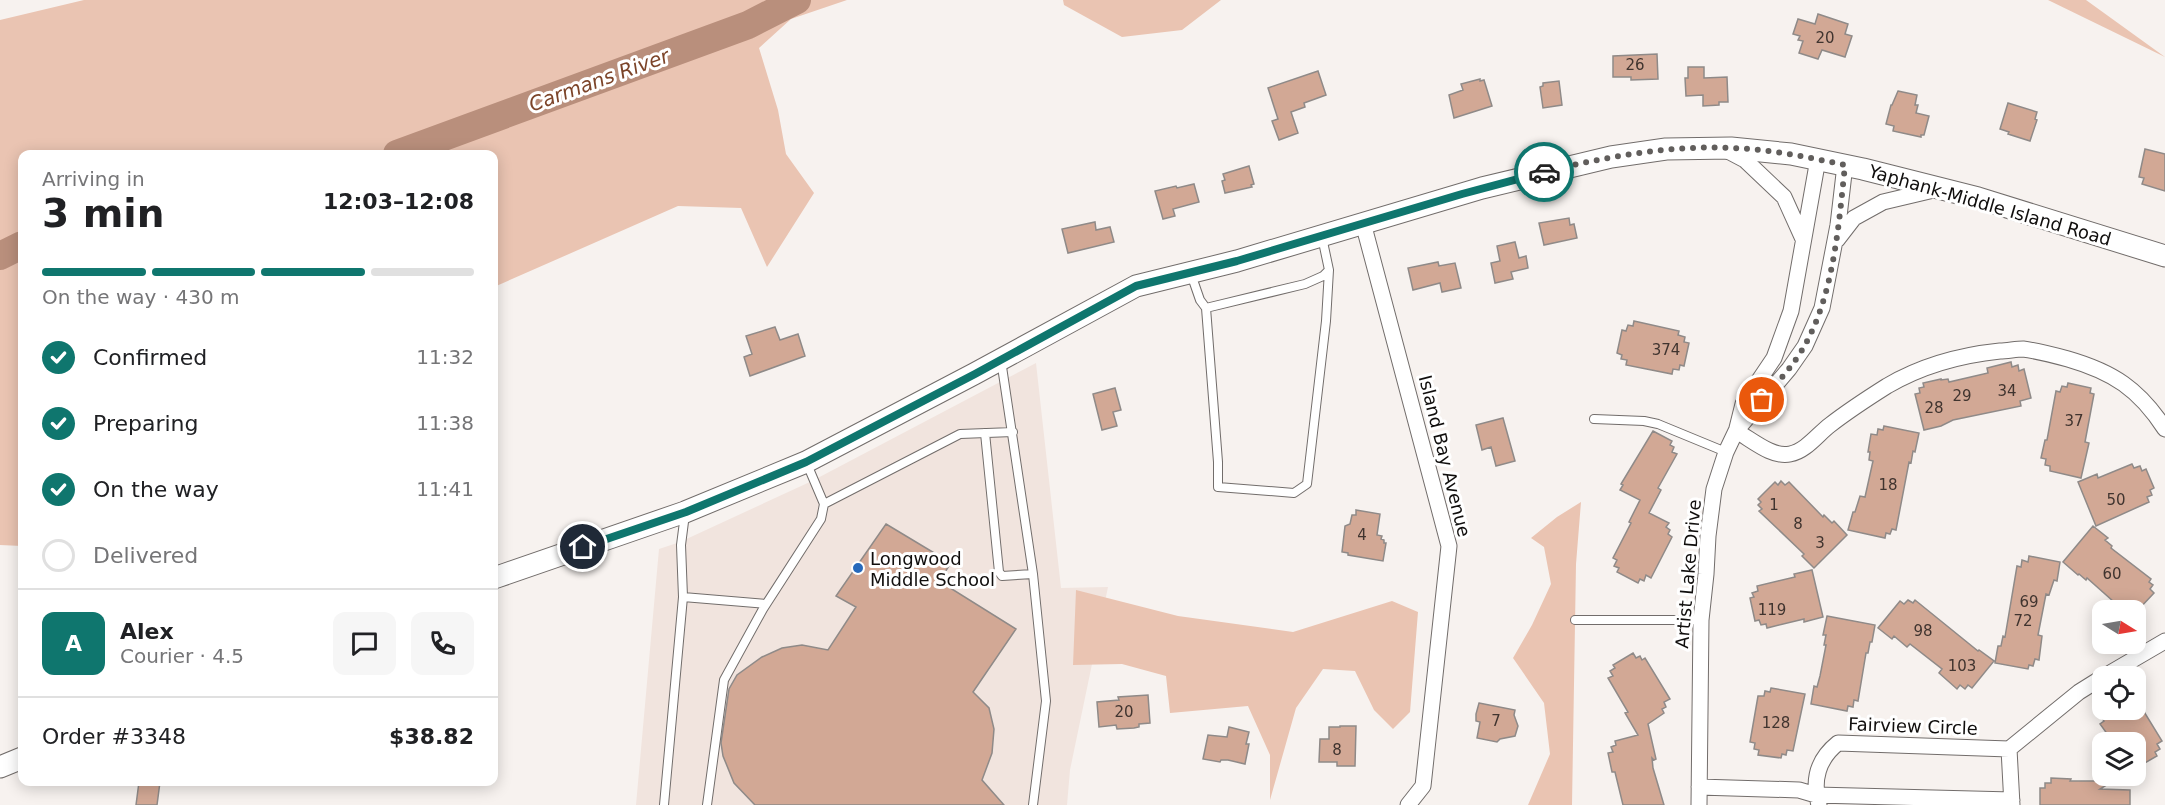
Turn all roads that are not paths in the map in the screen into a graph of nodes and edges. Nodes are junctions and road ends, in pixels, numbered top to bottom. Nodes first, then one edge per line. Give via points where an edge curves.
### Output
1 (1722, 148) junction
2 (1818, 159) junction
3 (1845, 165) junction
4 (1941, 188) junction
5 (1363, 223) junction
6 (1322, 236) junction
7 (1804, 240) junction
8 (1835, 242) junction
9 (2165, 256) edge
10 (1329, 270) junction
11 (1191, 273) junction
12 (1206, 308) junction
13 (1001, 360) junction
14 (1594, 419) dead end
15 (2165, 429) edge
16 (1736, 431) junction
17 (1013, 432) junction
18 (985, 433) junction
19 (1726, 452) junction
20 (806, 462) junction
21 (824, 504) junction
22 (686, 512) junction
23 (1033, 574) junction
24 (498, 577) edge
25 (683, 597) junction
26 (766, 604) junction
27 (1575, 620) dead end
28 (1701, 620) junction
29 (2165, 641) edge
30 (2123, 666) edge
31 (2092, 684) edge
32 (2009, 749) junction
33 (18, 760) edge
34 (0, 767) edge
35 (1699, 787) junction
36 (1817, 800) edge
37 (2012, 802) edge
38 (664, 805) edge
39 (706, 805) edge
40 (1033, 805) edge
41 (1408, 805) edge
42 (1699, 805) edge

1 - 2 main road, Yaphank-Middle Island Road
1 - 5 main road, Yaphank-Middle Island Road via 1666,149 1611,157 1482,188
1 - 7 street via 1745,160 1784,197
2 - 3 main road, Yaphank-Middle Island Road
2 - 7 street
3 - 4 main road, Yaphank-Middle Island Road
3 - 8 street, Artist Lake Drive
4 - 8 street via 1883,202 1854,218
4 - 9 main road, Yaphank-Middle Island Road
5 - 6 main road, Yaphank-Middle Island Road
5 - 41 street, Island Bay Avenue via 1449,546 1423,786
6 - 10 lane
6 - 11 main road, Yaphank-Middle Island Road
7 - 16 street via 1791,311 1774,358 1743,404
8 - 16 street, Artist Lake Drive via 1822,308 1805,346
10 - 12 lane via 1305,284
10 - 12 lane via 1307,484 1294,493 1218,487
11 - 12 lane
11 - 13 main road, Yaphank-Middle Island Road via 1136,286
13 - 17 lane
13 - 20 main road, Yaphank-Middle Island Road
14 - 19 lane via 1658,424
15 - 16 street via 2139,396 2115,377 2055,355 2021,349 1974,354 1922,369 1887,386 1790,454 1773,453
16 - 19 street, Artist Lake Drive
17 - 18 lane
17 - 23 lane
18 - 21 lane via 960,434
18 - 23 lane via 999,572 1002,576
19 - 28 street, Artist Lake Drive via 1714,489
20 - 21 lane
20 - 22 main road, Yaphank-Middle Island Road
21 - 26 lane via 821,519
22 - 24 main road, Yaphank-Middle Island Road
22 - 25 lane via 681,545
23 - 40 lane via 1046,701
25 - 26 lane
25 - 38 lane
26 - 39 lane via 724,680
27 - 28 lane
28 - 35 street, Artist Lake Drive
29 - 30 street
31 - 32 street
32 - 36 street, Fairview Circle via 1838,743 1829,750 1816,774
32 - 37 street
33 - 34 main road
35 - 36 street via 1798,790
35 - 42 street, Artist Lake Drive
36 - 37 street

